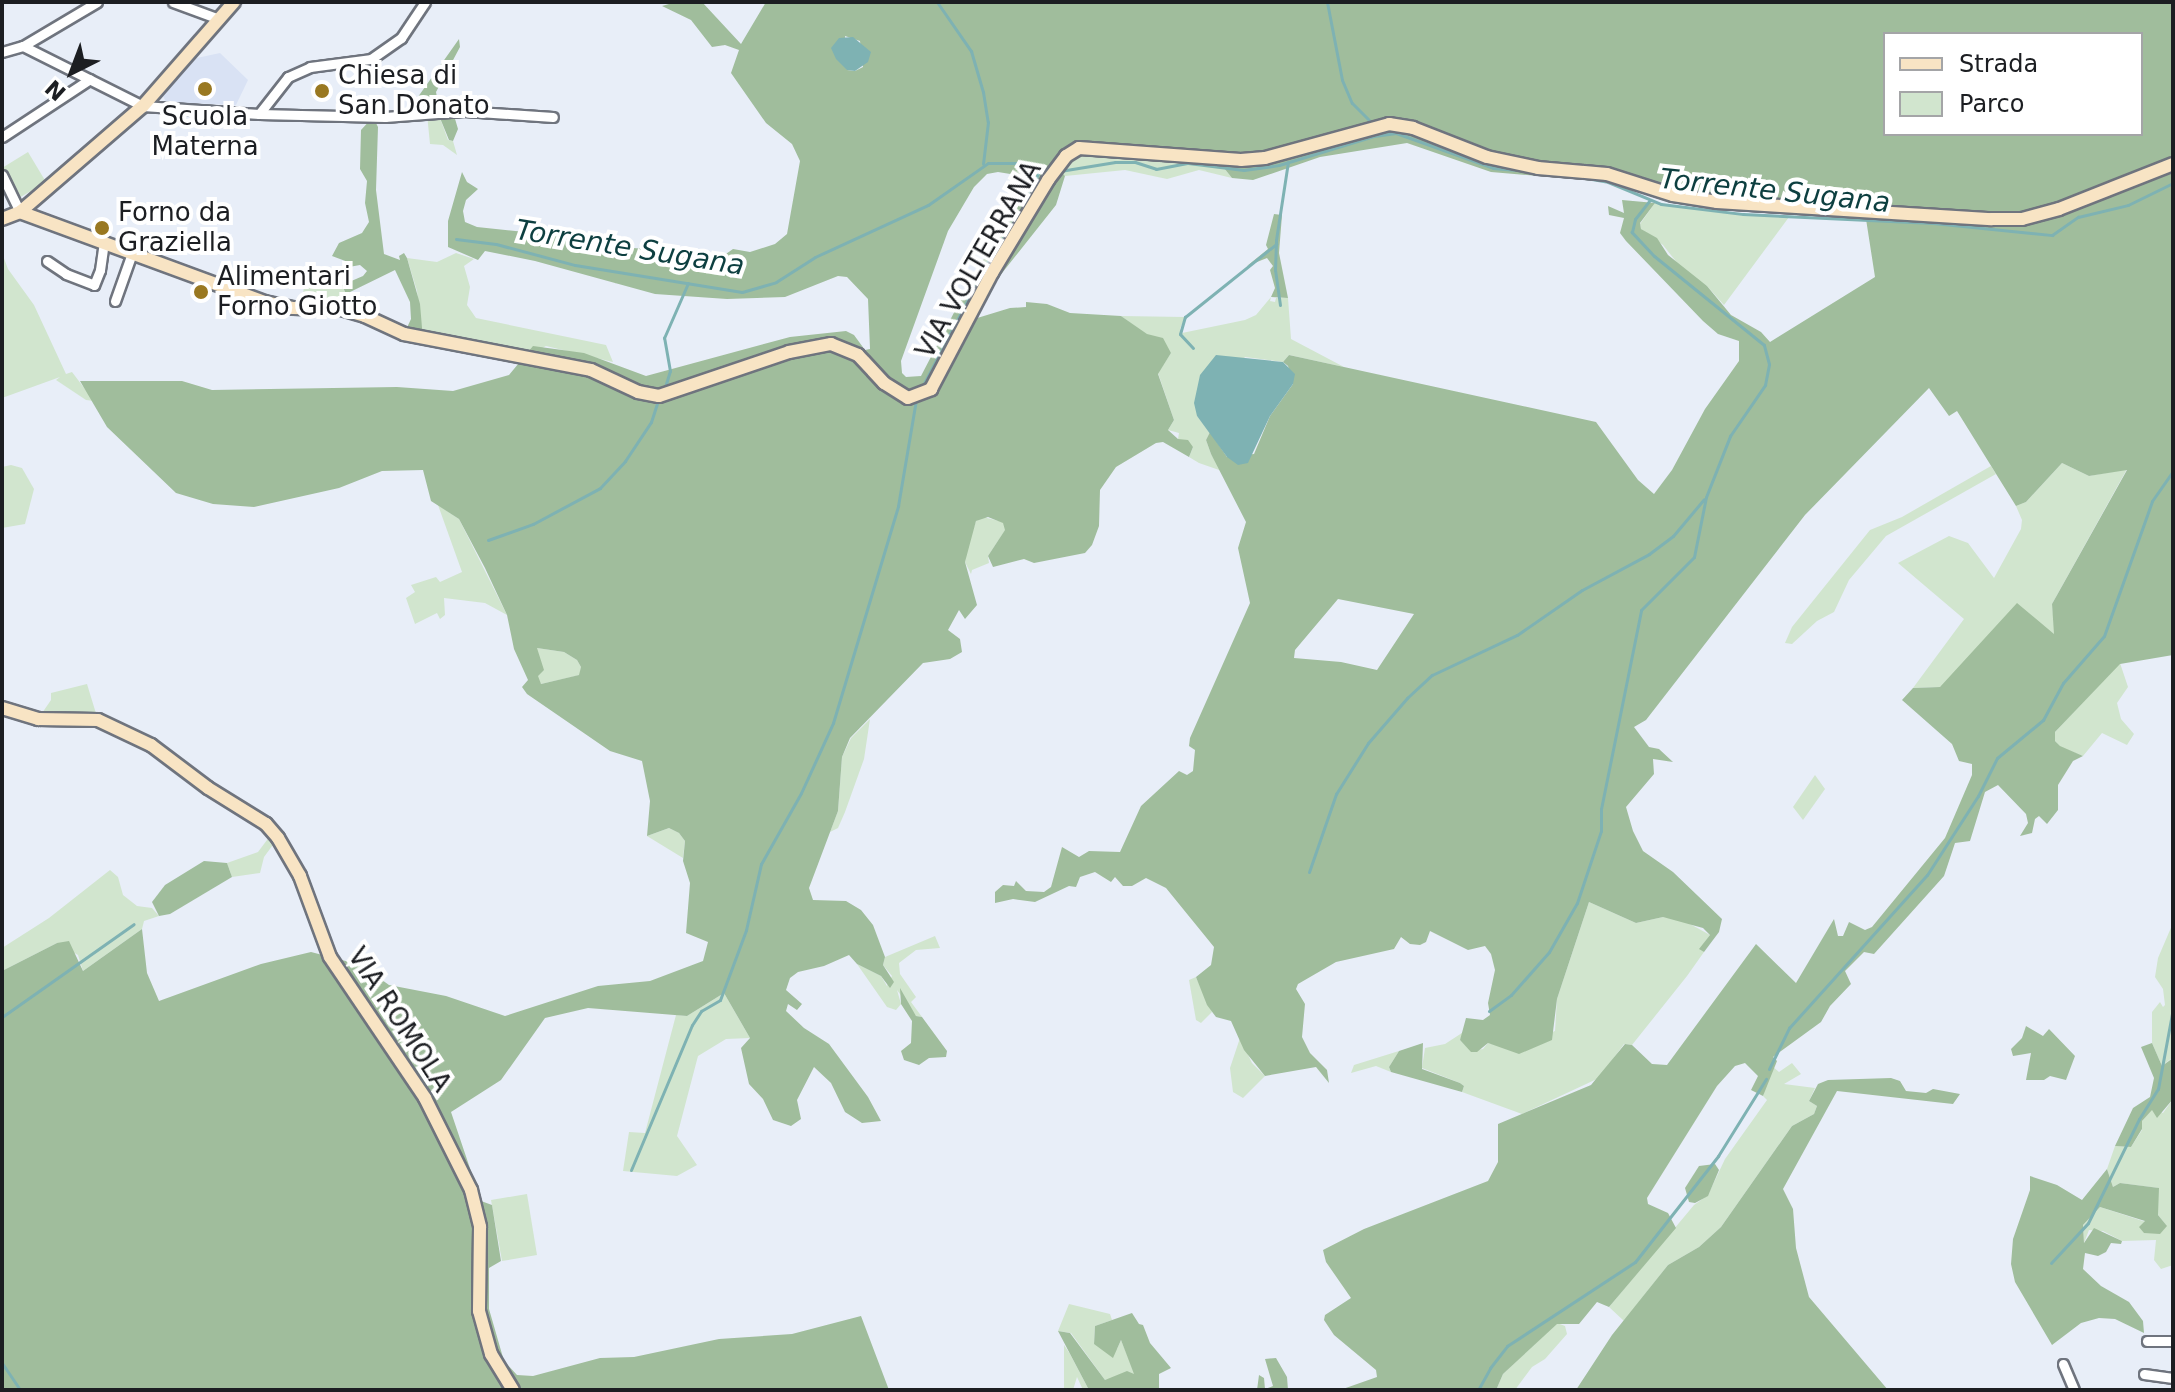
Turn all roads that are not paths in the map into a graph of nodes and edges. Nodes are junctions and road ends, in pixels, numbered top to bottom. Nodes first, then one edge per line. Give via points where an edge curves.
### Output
1 (97, 2) edge
2 (173, 2) edge
3 (234, 2) edge
4 (425, 2) edge
5 (219, 19) junction
6 (23, 46) junction
7 (2, 52) edge
8 (90, 79) junction
9 (143, 106) junction
10 (259, 114) junction
11 (553, 117) dead end
12 (2, 137) edge
13 (2173, 164) edge
14 (2, 175) edge
15 (20, 212) junction
16 (2, 219) edge
17 (104, 243) junction
18 (132, 253) junction
19 (47, 261) dead end
20 (115, 301) dead end
21 (2, 708) edge
22 (2147, 1341) dead end
23 (2173, 1341) edge
24 (2063, 1364) dead end
25 (2144, 1374) dead end
26 (2173, 1378) edge
27 (513, 1390) edge
28 (2074, 1390) edge

1 - 6 street
2 - 5 street
3 - 5 main road
4 - 10 street via 401,38 371,59 310,67 288,77
5 - 9 main road
6 - 7 street
6 - 8 street
8 - 9 street
8 - 12 street
9 - 10 street
9 - 15 main road
10 - 11 street via 385,117 464,111
13 - 18 main road, VIA VOLTERRANA via 2059,209 2022,219 1991,219 1717,202 1673,195 1607,174 1487,157 1389,124 1241,160 1079,148 1056,166 931,389 917,396 895,393 858,355 831,344 789,352 659,396 591,370 404,334 341,309 265,302
14 - 15 street
15 - 16 main road
15 - 17 main road, VIA VOLTERRANA
17 - 18 main road, VIA VOLTERRANA
17 - 19 street via 94,285
18 - 20 street
21 - 27 main road, VIA ROMOLA via 38,719 98,720 151,745 266,824 278,838 300,876 330,957 425,1098 471,1190 480,1227 479,1311 491,1354
22 - 23 street
24 - 28 street
25 - 26 street

